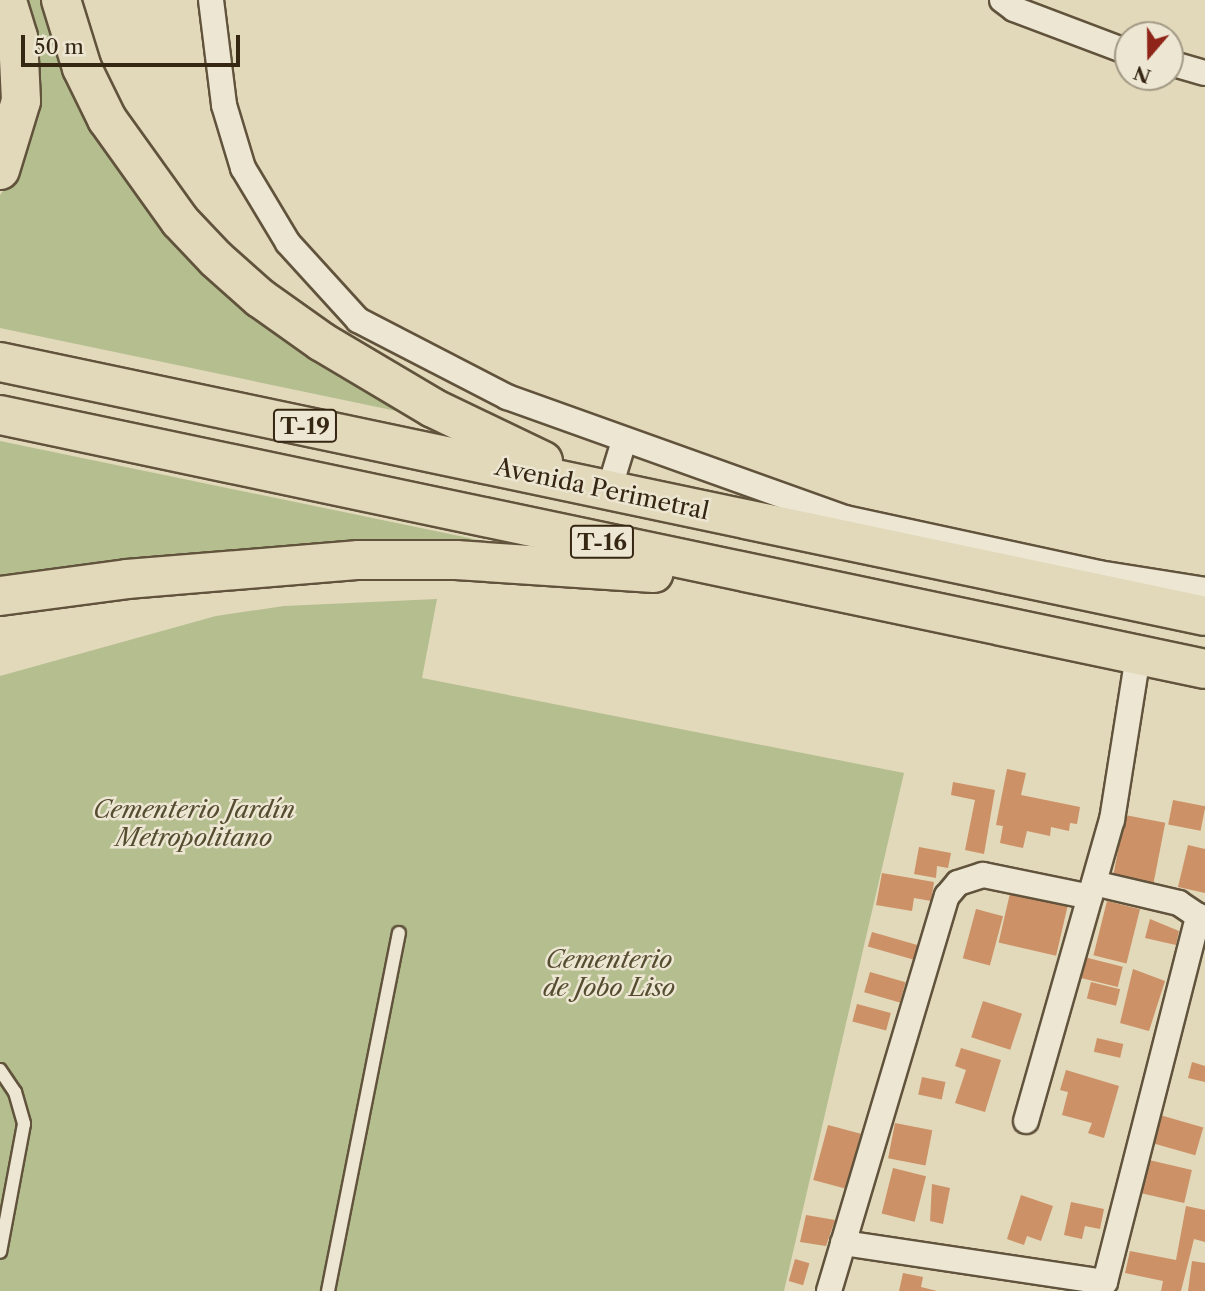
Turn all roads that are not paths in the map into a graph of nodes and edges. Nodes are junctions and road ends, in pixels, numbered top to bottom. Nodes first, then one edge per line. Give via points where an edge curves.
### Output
1 (7, 0) edge
2 (61, 0) edge
3 (211, 0) edge
4 (1002, 0) edge
5 (1114, 47) edge
6 (1184, 67) edge
7 (1205, 73) edge
8 (0, 170) edge
9 (0, 362) edge
10 (0, 415) edge
11 (624, 442) junction
12 (609, 491) junction
13 (793, 583) junction
14 (1205, 590) edge
15 (0, 596) edge
16 (1205, 616) edge
17 (1138, 655) junction
18 (1205, 669) edge
19 (1092, 890) junction
20 (399, 933) dead end
21 (0, 1070) edge
22 (1026, 1121) dead end
23 (844, 1243) junction
24 (0, 1252) edge
25 (328, 1291) edge
26 (829, 1291) edge

1 - 8 highway via 18,37 21,101
2 - 12 highway via 82,68 107,120 145,177 180,221 260,298 322,342 433,408
3 - 11 street via 224,105 243,169 288,243 358,320 507,397
4 - 5 street via 1014,9
6 - 7 street
9 - 12 highway, Avenida Perimetral / T-19
10 - 13 highway, T-16
11 - 12 street
11 - 14 street via 845,518 1099,573
12 - 16 highway, Avenida Perimetral / T-16
13 - 15 highway via 456,560 359,560 127,579
13 - 17 highway, T-16
17 - 18 highway, T-16
17 - 19 street via 1112,820
19 - 22 street
19 - 23 street via 983,876 958,883 947,897
19 - 23 street via 1179,904 1198,916 1105,1283
20 - 25 lane
21 - 24 lane via 15,1092 24,1124
23 - 26 street

